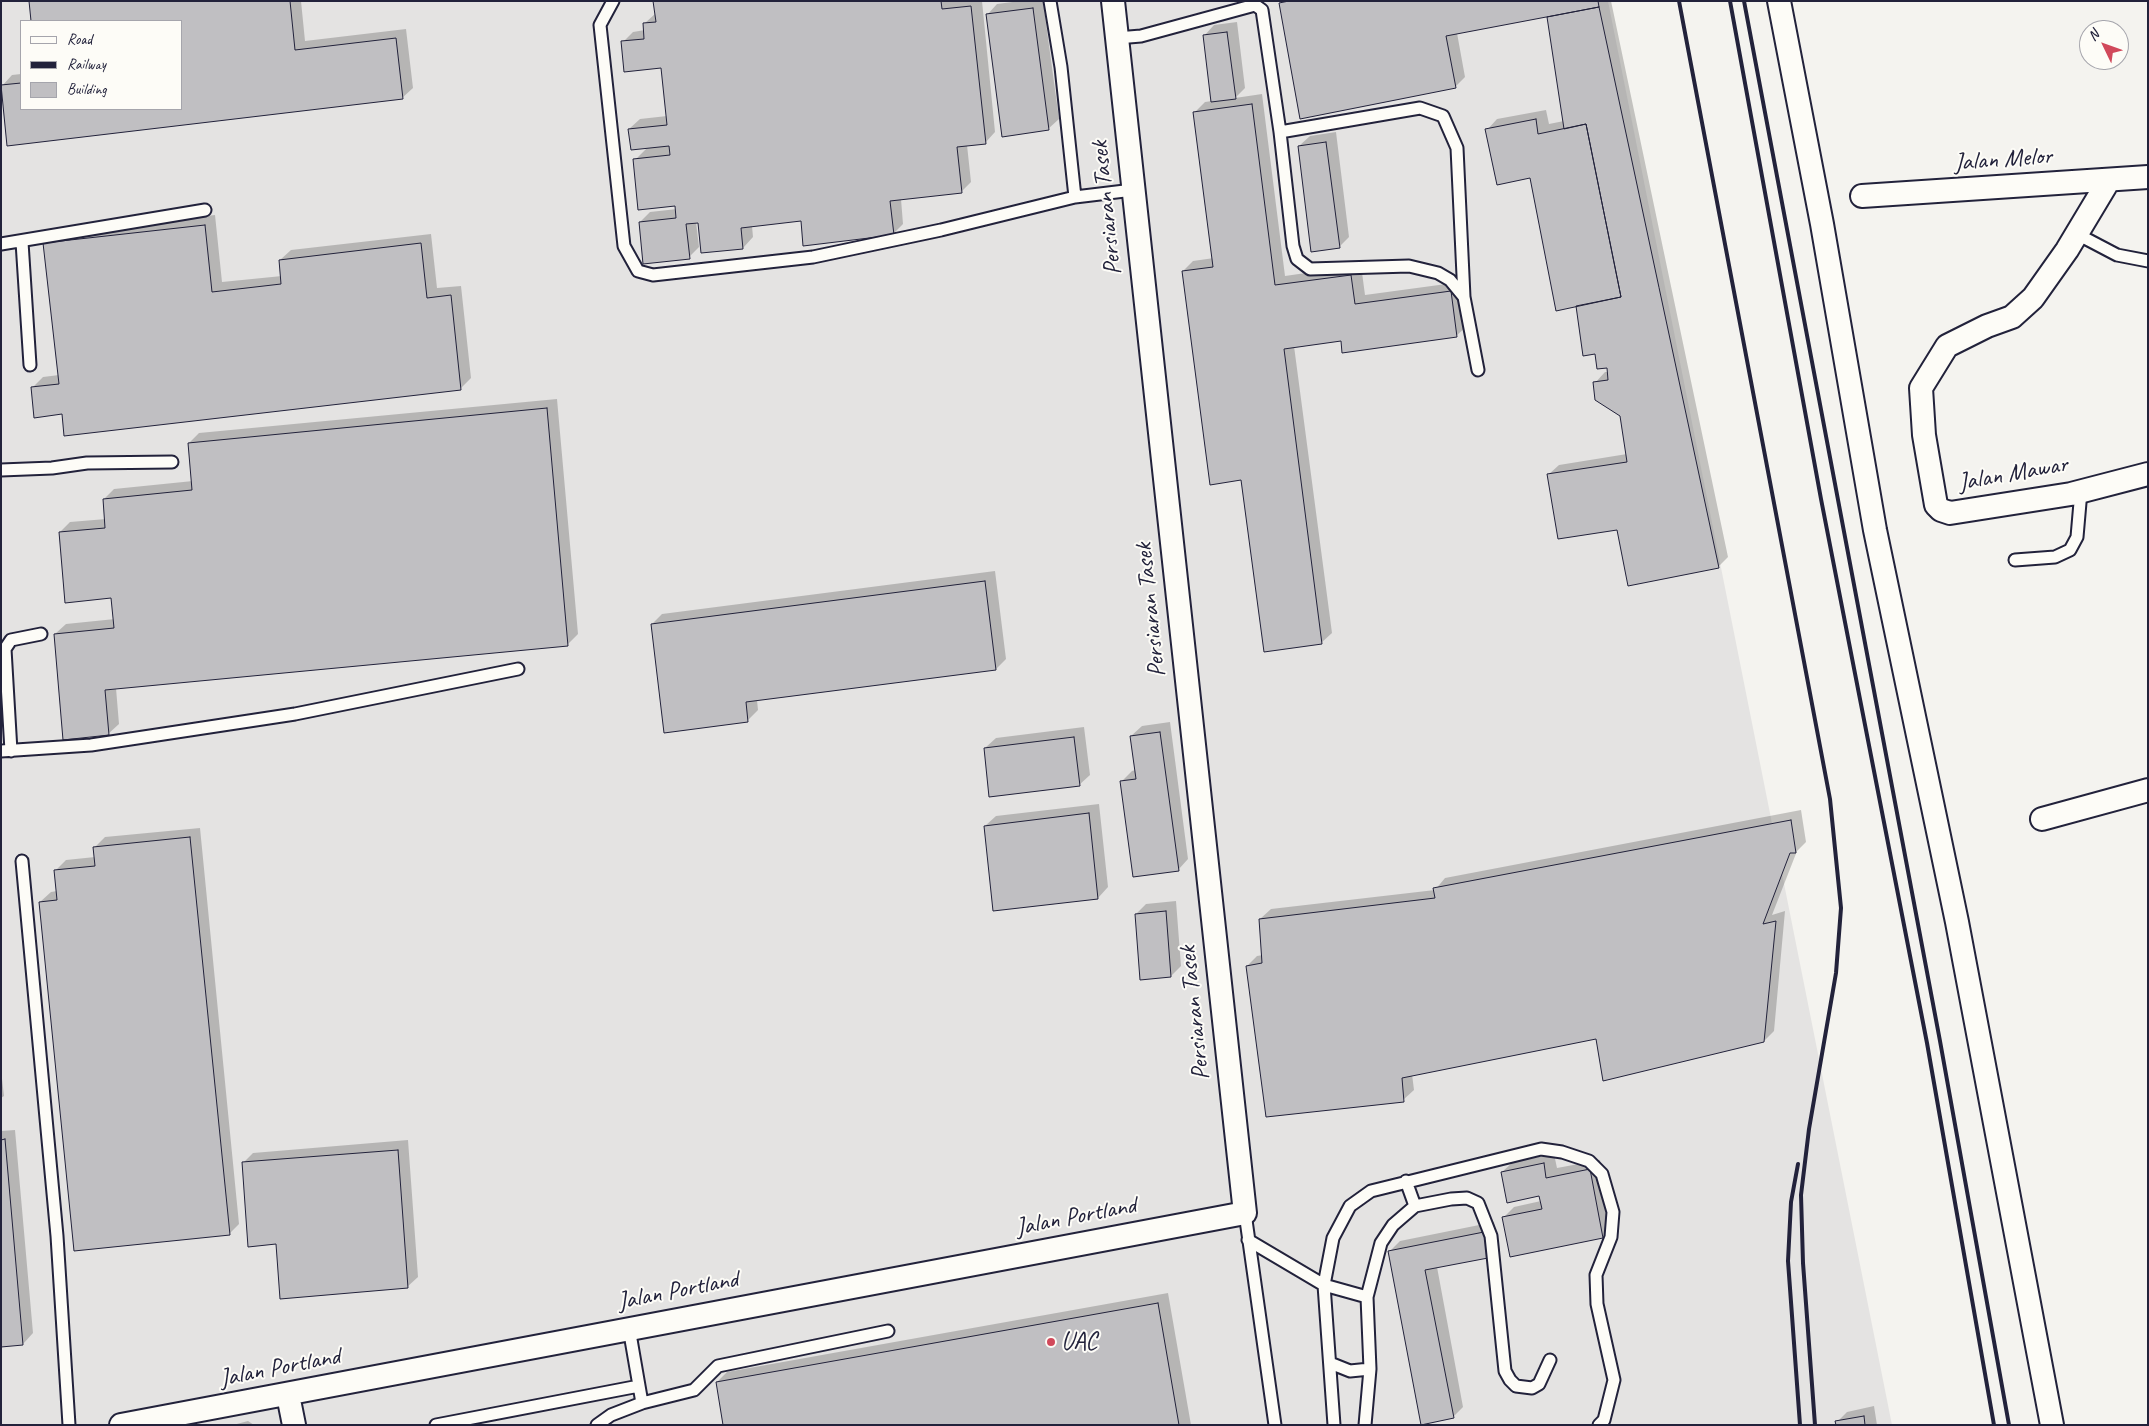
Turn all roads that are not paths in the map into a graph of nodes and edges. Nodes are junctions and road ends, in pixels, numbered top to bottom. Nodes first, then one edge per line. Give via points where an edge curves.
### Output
1 (613, 1) edge
2 (1050, 1) edge
3 (1112, 1) edge
4 (1779, 1) edge
5 (1116, 38) junction
6 (1280, 132) junction
7 (2148, 177) edge
8 (2109, 180) junction
9 (1133, 190) junction
10 (1862, 196) dead end
11 (1075, 197) junction
12 (205, 210) dead end
13 (2077, 234) junction
14 (22, 242) junction
15 (1, 244) edge
16 (2148, 261) edge
17 (1464, 297) junction
18 (30, 365) dead end
19 (1478, 370) dead end
20 (172, 462) dead end
21 (1, 470) edge
22 (2148, 474) edge
23 (2081, 491) junction
24 (2015, 560) dead end
25 (41, 634) dead end
26 (518, 669) dead end
27 (6, 751) edge
28 (2148, 790) edge
29 (2042, 819) dead end
30 (22, 861) dead end
31 (1406, 1181) junction
32 (1415, 1206) junction
33 (1245, 1213) junction
34 (1248, 1240) junction
35 (1324, 1285) junction
36 (1367, 1297) junction
37 (629, 1328) junction
38 (888, 1332) dead end
39 (1550, 1360) dead end
40 (1330, 1363) junction
41 (1370, 1369) junction
42 (639, 1386) junction
43 (288, 1394) junction
44 (642, 1403) junction
45 (69, 1425) edge
46 (122, 1425) edge
47 (294, 1425) edge
48 (436, 1425) edge
49 (597, 1425) edge
50 (1275, 1425) edge
51 (1334, 1425) edge
52 (1364, 1425) edge
53 (1599, 1425) edge
54 (2052, 1425) edge

1 - 11 lane via 600,25 624,246 638,271 653,275 813,257
2 - 11 lane via 1061,67
3 - 5 street, Persiaran Tasek
4 - 54 street via 1875,530 1957,922
5 - 6 lane via 1141,36 1255,5 1262,10
5 - 9 street, Persiaran Tasek
6 - 17 lane via 1297,259 1310,269 1409,266 1438,273 1450,280
6 - 17 lane via 1420,108 1443,116 1457,148
7 - 8 street, Jalan Melor
8 - 10 street, Jalan Melor
8 - 13 street, Jalan Mawar
9 - 11 lane
9 - 33 street, Persiaran Tasek
12 - 14 lane
13 - 16 lane via 2117,255
13 - 23 street, Jalan Mawar via 2033,298 2012,317 1947,346 1921,388 1924,435 1936,505 1940,510 1950,513
14 - 15 lane
14 - 18 lane
17 - 19 lane
20 - 21 lane via 87,463
22 - 23 street, Jalan Mawar
23 - 24 lane via 2077,537 2070,550 2056,557
25 - 27 lane via 11,640 5,649
26 - 27 lane via 295,714 91,745
28 - 29 street
30 - 45 lane via 57,1236
31 - 32 lane
31 - 35 lane via 1371,1191 1350,1206 1333,1238
31 - 53 lane via 1542,1149 1589,1161 1602,1174 1613,1212 1611,1237 1596,1275 1597,1304 1614,1380 1604,1420
32 - 36 lane via 1393,1225 1381,1243
32 - 39 lane via 1467,1198 1478,1203 1491,1236 1505,1371 1516,1386 1532,1388 1539,1384
33 - 34 lane
33 - 37 street, Jalan Portland
34 - 35 lane
34 - 50 lane
35 - 36 lane
35 - 40 lane
36 - 41 lane
37 - 42 lane
37 - 43 street, Jalan Portland
38 - 44 lane via 718,1366 694,1390
40 - 41 lane via 1350,1371
40 - 51 lane
41 - 52 lane
42 - 44 lane
42 - 48 lane
43 - 46 street, Jalan Portland
43 - 47 street
44 - 49 lane via 611,1415

